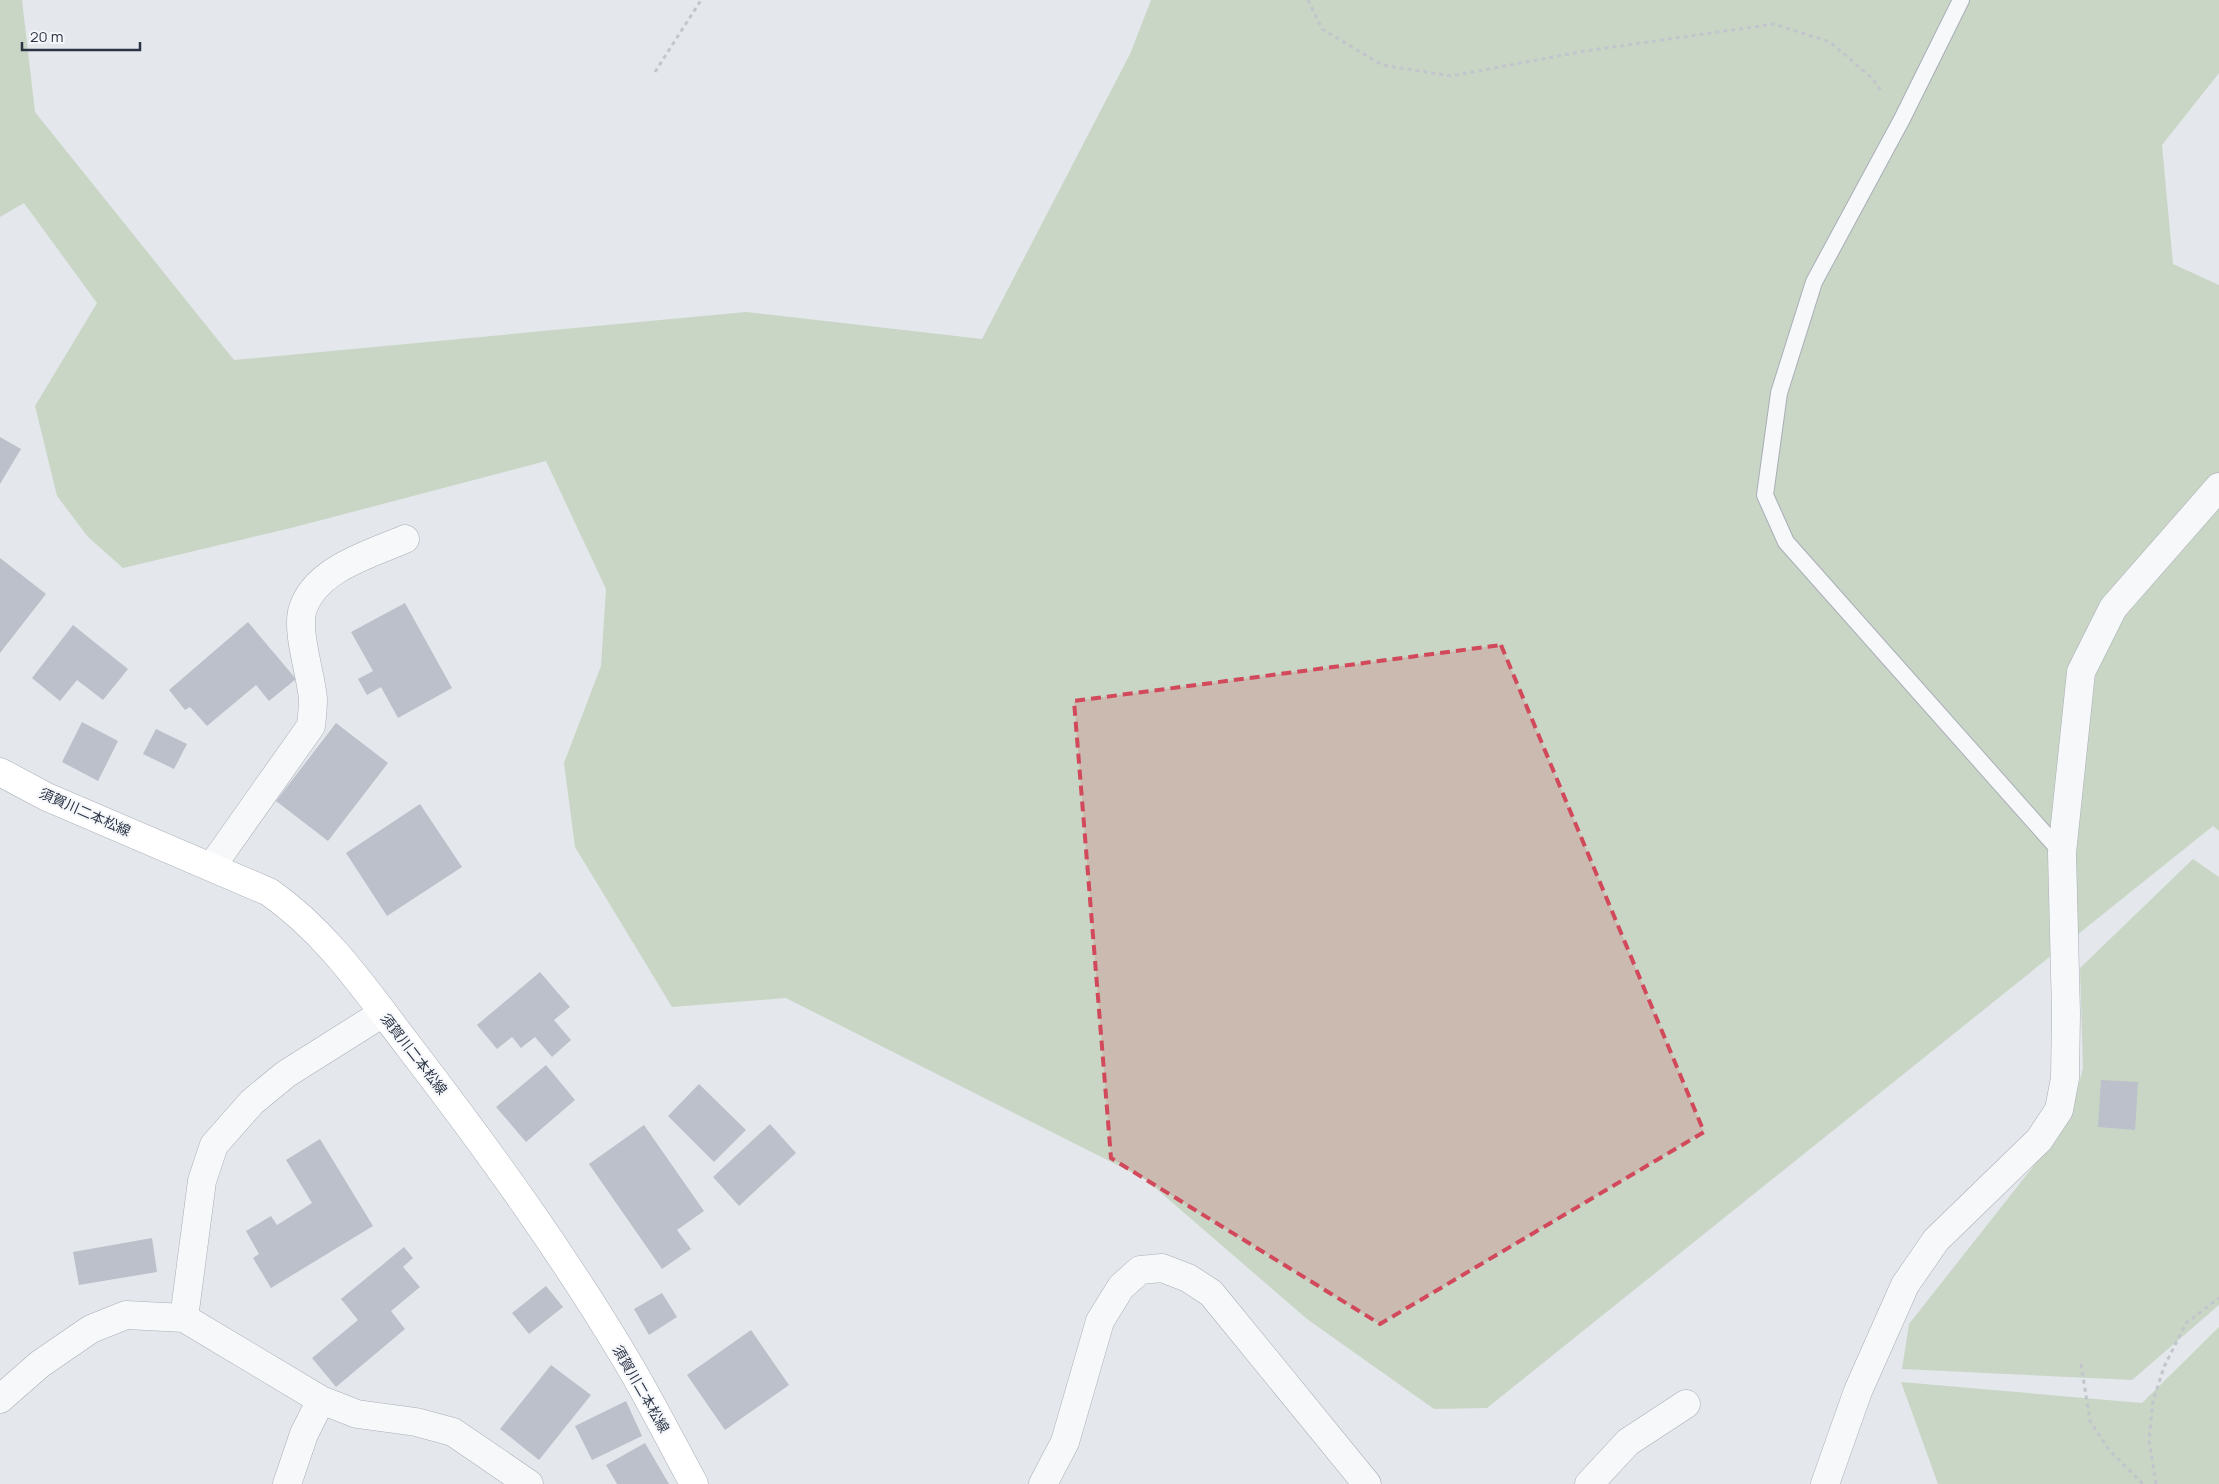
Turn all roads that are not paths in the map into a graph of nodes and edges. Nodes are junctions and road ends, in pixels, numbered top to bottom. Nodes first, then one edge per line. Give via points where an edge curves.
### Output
1 (1961, 0) edge
2 (2219, 487) edge
3 (406, 539) dead end
4 (0, 772) edge
5 (2062, 853) junction
6 (212, 866) junction
7 (383, 1013) junction
8 (184, 1318) junction
9 (0, 1399) edge
10 (321, 1400) junction
11 (1686, 1404) dead end
12 (287, 1484) edge
13 (529, 1484) edge
14 (694, 1484) edge
15 (1043, 1484) edge
16 (1367, 1484) edge
17 (1589, 1484) edge
18 (1825, 1484) edge

1 - 5 lane via 1902,119 1814,282 1778,393 1765,495 1786,542
2 - 5 street via 2113,608 2081,672
3 - 6 street via 348,564 313,590 302,612 313,699 312,726
4 - 6 main road, 須賀川二本松線 via 48,797
5 - 18 street via 2066,1078 2059,1110 2039,1140 1936,1240 1905,1285 1858,1391
6 - 7 main road, 須賀川二本松線 via 270,892 294,909 329,943
7 - 8 street via 286,1074 252,1102 214,1145 202,1181
7 - 14 main road, 須賀川二本松線 via 540,1224 630,1368
8 - 9 street via 126,1315 91,1329 40,1364
8 - 10 street
10 - 12 street via 304,1434
10 - 13 street via 357,1414 416,1422 453,1432
11 - 17 street via 1628,1442
15 - 16 street via 1065,1442 1100,1321 1121,1287 1140,1270 1162,1268 1188,1278 1211,1293

